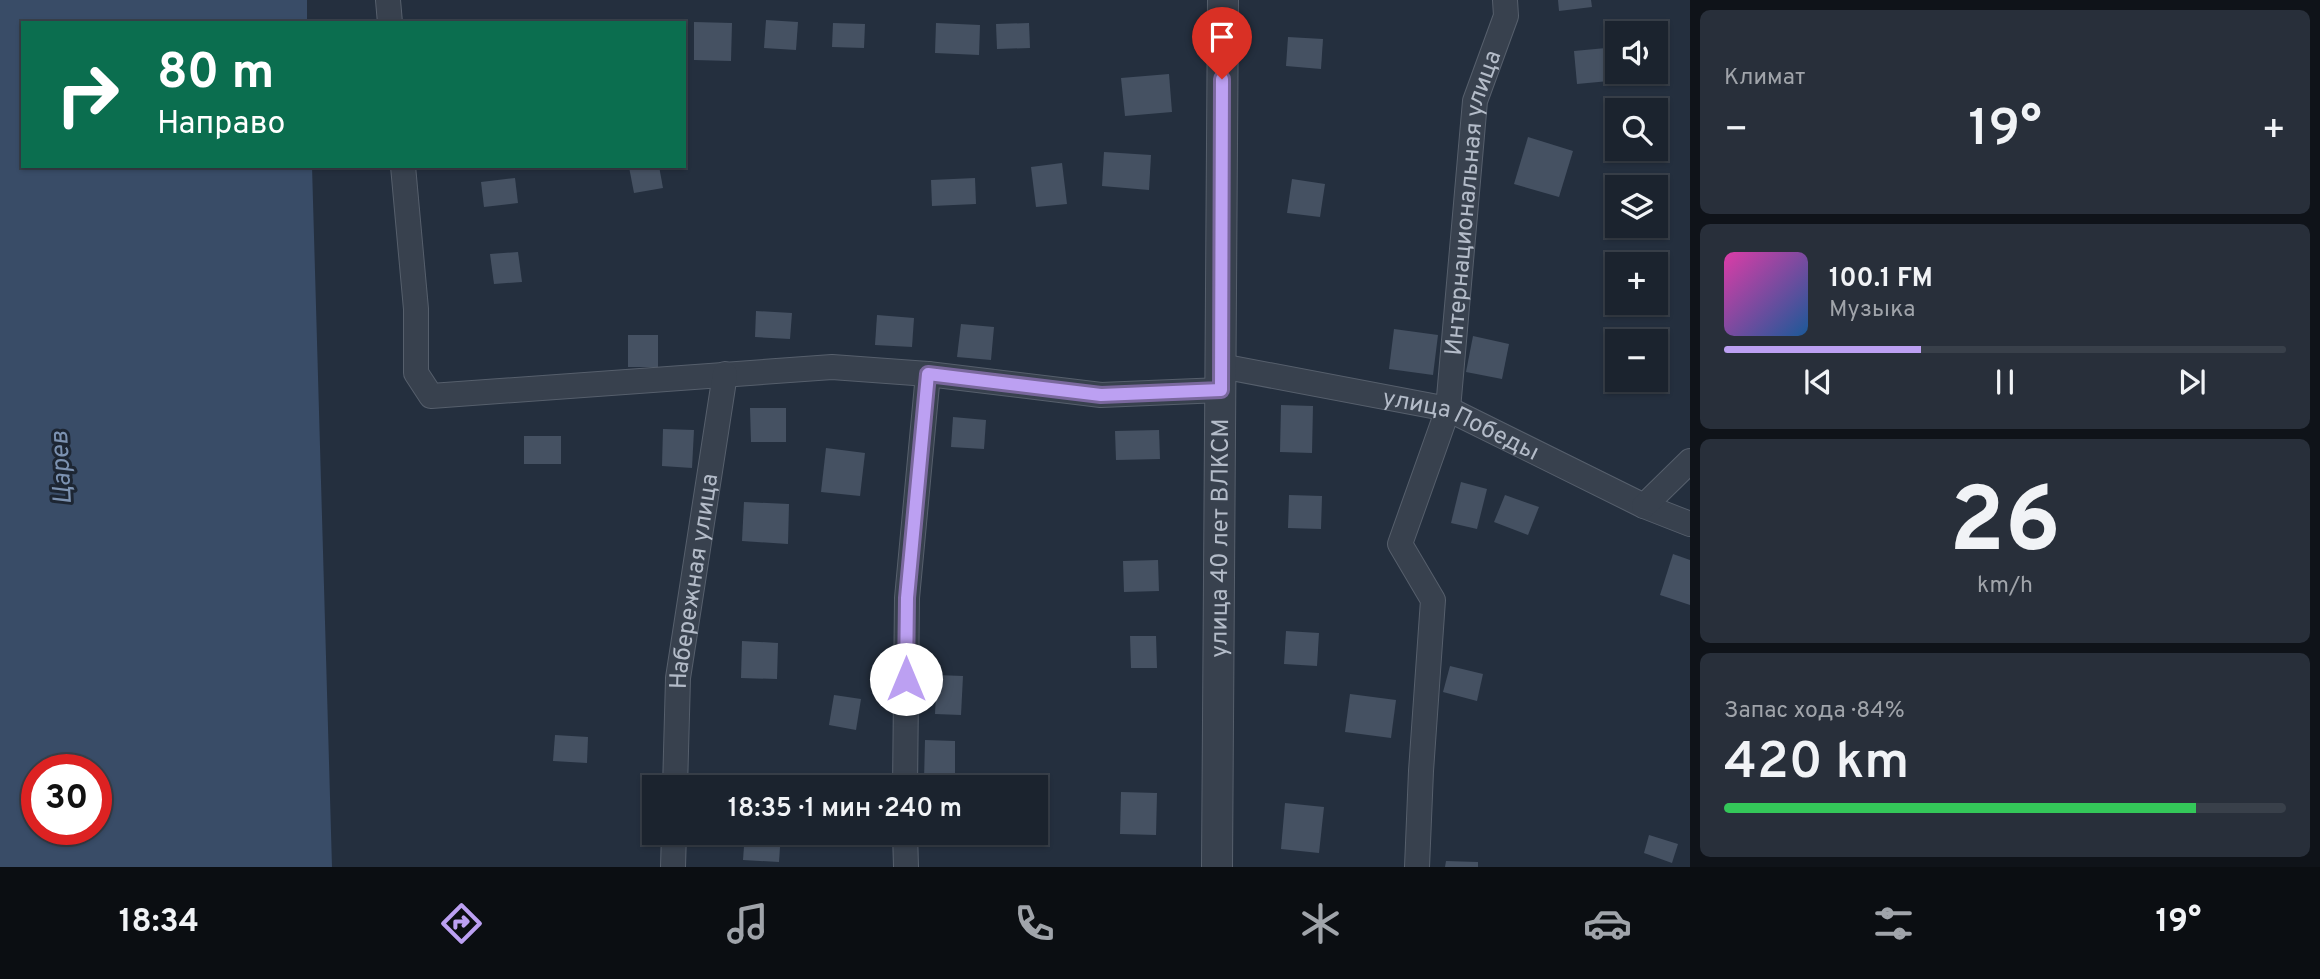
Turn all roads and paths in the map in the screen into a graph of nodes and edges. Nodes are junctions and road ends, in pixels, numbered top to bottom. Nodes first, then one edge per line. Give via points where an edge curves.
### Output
1 (388, 0) edge
2 (1223, 0) edge
3 (1505, 0) edge
4 (390, 21) edge
5 (403, 168) edge
6 (725, 374) junction
7 (928, 374) junction
8 (1221, 378) junction
9 (1448, 409) junction
10 (1690, 461) edge
11 (1644, 506) junction
12 (1690, 524) edge
13 (675, 775) edge
14 (905, 775) edge
15 (674, 845) edge
16 (905, 845) edge
17 (673, 867) edge
18 (906, 867) edge
19 (1217, 867) edge
20 (1417, 867) edge

1 - 4 street
2 - 8 street, улица 40 лет ВЛКСМ
3 - 9 street, Интернациональная улица via 1506,16 1475,101
5 - 6 street, улица Победы via 416,309 416,373 431,396
6 - 7 street, улица Победы via 832,367
6 - 13 street, Набережная улица via 678,678
7 - 8 street, улица Победы via 1101,395
7 - 14 street via 907,598
8 - 9 street, улица Победы
8 - 19 street, улица 40 лет ВЛКСМ
9 - 11 street, улица Победы
9 - 20 street, Интернациональная улица via 1399,544 1433,600
10 - 11 street
11 - 12 street, улица Победы
15 - 17 street
16 - 18 street

